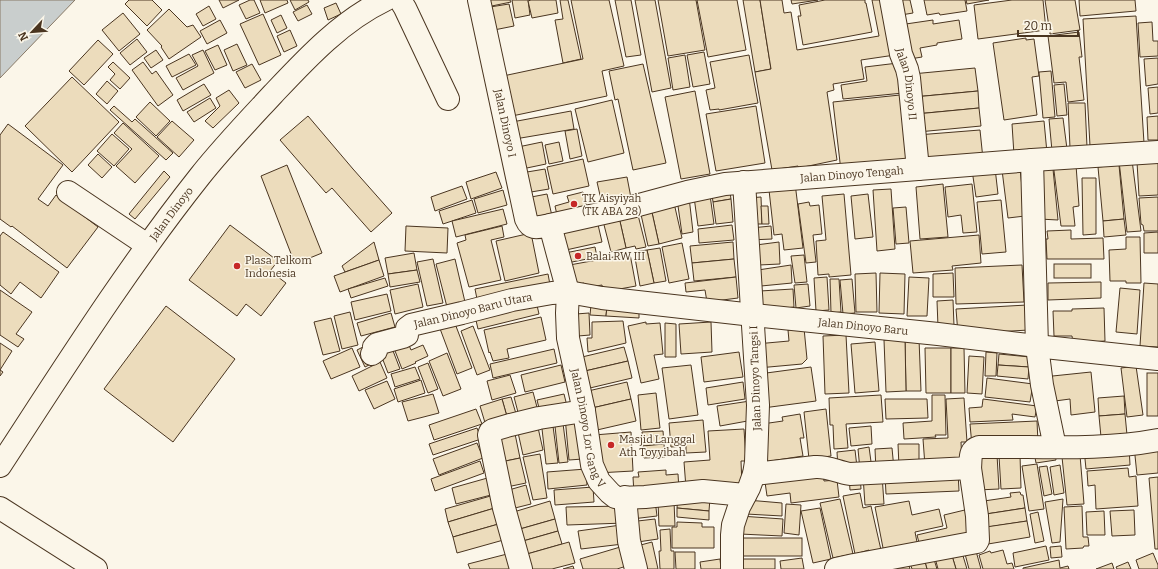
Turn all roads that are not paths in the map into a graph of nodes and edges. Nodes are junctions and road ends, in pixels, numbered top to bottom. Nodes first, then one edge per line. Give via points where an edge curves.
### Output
1 (400, 0) edge
2 (479, 0) edge
3 (891, 0) edge
4 (374, 2) edge
5 (448, 99) dead end
6 (1158, 152) edge
7 (1032, 160) junction
8 (918, 169) junction
9 (744, 182) junction
10 (68, 192) dead end
11 (550, 225) junction
12 (147, 246) junction
13 (568, 292) junction
14 (753, 316) junction
15 (1037, 346) junction
16 (372, 354) dead end
17 (1158, 359) edge
18 (584, 411) junction
19 (1158, 440) edge
20 (1055, 447) junction
21 (0, 466) edge
22 (970, 468) junction
23 (754, 474) junction
24 (745, 494) junction
25 (625, 497) junction
26 (0, 508) edge
27 (96, 569) edge
28 (521, 569) edge
29 (636, 569) edge
30 (732, 569) edge
31 (836, 569) edge

1 - 5 street
2 - 11 street, Jalan Dinoyo I via 526,219 531,226
3 - 8 street, Jalan Dinoyo II via 901,54 909,78
4 - 12 street, Jalan Dinoyo via 300,66 237,132
6 - 7 street, Jalan Dinoyo Tengah
7 - 8 street, Jalan Dinoyo Tengah
7 - 15 street
8 - 9 street, Jalan Dinoyo Tengah
9 - 11 street, Jalan Dinoyo Tengah via 703,188
9 - 14 street, Jalan Dinoyo Tangsi I
10 - 12 street
11 - 13 street, Jalan Dinoyo Lor Gang V
12 - 21 street, Jalan Dinoyo
13 - 14 street, Jalan Dinoyo Baru
13 - 16 street, Jalan Dinoyo Baru Utara via 512,300 411,325 406,328 407,335 377,344 374,347 376,351
13 - 18 street, Jalan Dinoyo Lor Gang V via 568,338
14 - 15 street, Jalan Dinoyo Baru
14 - 23 street, Jalan Dinoyo Tangsi I via 758,405
15 - 17 street, Jalan Dinoyo Baru
15 - 20 street
18 - 25 street, Jalan Dinoyo Lor Gang V via 595,474 615,497
18 - 28 street via 539,418 490,432 504,508
19 - 20 street
20 - 22 street via 979,447 972,452
22 - 23 street via 850,474 825,466
22 - 31 street via 977,516 977,542
23 - 24 street, Jalan Dinoyo Tangsi I
24 - 25 street, Jalan Dinoyo Lor Gang V via 703,491
24 - 30 street, Jalan Dinoyo Tangsi I via 733,525
25 - 29 street via 629,541
26 - 27 street

